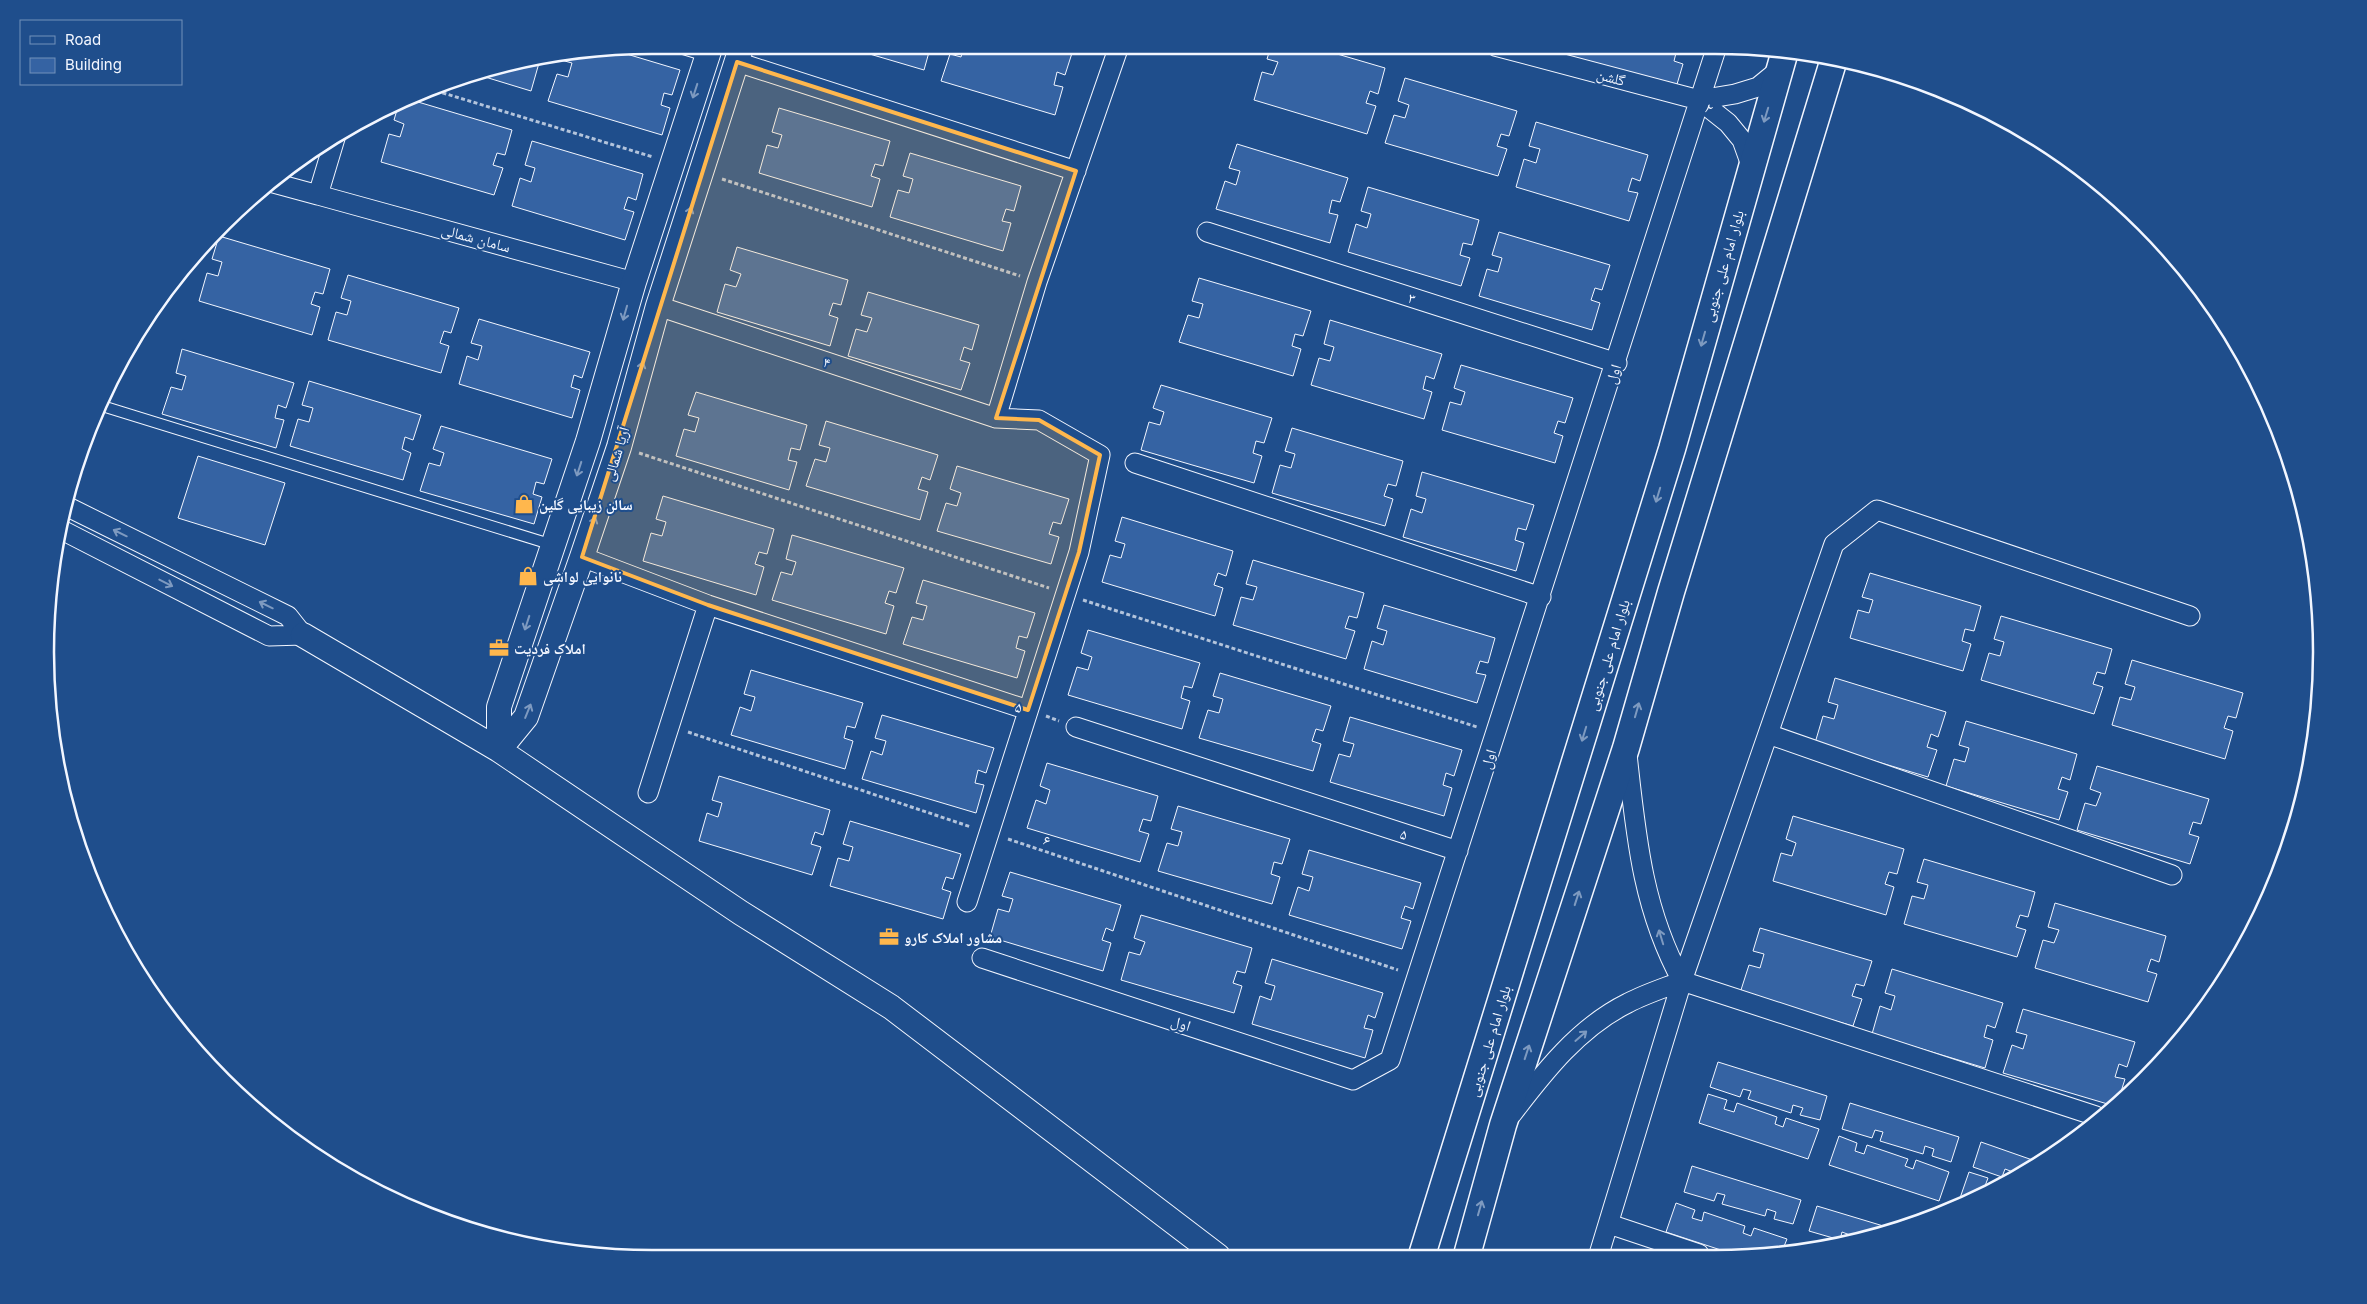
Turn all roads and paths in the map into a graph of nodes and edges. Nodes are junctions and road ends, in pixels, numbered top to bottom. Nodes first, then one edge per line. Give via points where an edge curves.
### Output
1 (707, 54) edge
2 (740, 54) edge
3 (743, 54) edge
4 (1116, 54) edge
5 (1525, 54) edge
6 (1714, 54) edge
7 (1782, 60) edge
8 (1832, 65) edge
9 (441, 92) edge
10 (1699, 100) junction
11 (332, 147) edge
12 (672, 163) junction
13 (1751, 165) junction
14 (1076, 171) junction
15 (703, 173) junction
16 (279, 184) edge
17 (318, 195) junction
18 (1207, 232) dead end
19 (634, 282) junction
20 (1038, 282) junction
21 (658, 306) junction
22 (1616, 363) junction
23 (106, 407) edge
24 (996, 418) junction
25 (1134, 462) dead end
26 (71, 509) edge
27 (66, 532) edge
28 (554, 545) junction
29 (582, 557) junction
30 (1541, 597) junction
31 (708, 604) junction
32 (2190, 616) dead end
33 (303, 635) junction
34 (1028, 710) junction
35 (669, 726) junction
36 (1076, 728) joint
37 (1768, 734) junction
38 (1626, 748) junction
39 (499, 750) junction
40 (648, 793) dead end
41 (989, 833) junction
42 (1458, 851) junction
43 (2172, 874) dead end
44 (967, 902) dead end
45 (982, 958) dead end
46 (1417, 977) junction
47 (1682, 981) junction
48 (2093, 1115) edge
49 (1461, 1131) junction
50 (1501, 1134) junction
51 (1609, 1224) junction
52 (1210, 1250) edge
53 (1424, 1250) edge
54 (1468, 1250) edge
55 (1601, 1250) edge
56 (1687, 1250) edge

1 -> 12 street, آریا شمالی
2 - 15 street, آریا شمالی
3 - 14 street
4 - 14 street
5 - 10 street, گلشن
6 - 10 street, اول
7 - 10 street, ۲ via 1758,87
7 -> 13 main road, بلوار امام علی جنوبی
38 -> 8 main road via 1670,592
9 - 12 path
10 - 13 street, ۲ via 1728,123 1742,140
10 - 22 street, اول
11 - 17 street
12 - 19 street, آریا شمالی
13 -> 49 main road, بلوار امام علی جنوبی via 1672,449
14 - 20 street
15 - 20 path
21 -> 15 street, آریا شمالی
16 - 17 street, سامان شمالی
17 - 19 street, سامان شمالی
18 - 22 street, ۳
19 -> 28 street, آریا شمالی
20 - 24 street
21 - 24 street, ۴
29 -> 21 street, آریا شمالی via 619,447
22 - 30 street, اول
23 - 28 lane
24 - 34 street, ۴ via 1038,420 1100,455 1079,552
25 - 30 street
33 -> 26 street via 288,616
27 -> 33 street via 269,636
28 -> 39 street, آریا شمالی via 500,707
29 - 31 street, ۵
39 -> 29 street, آریا شمالی via 526,717
30 - 42 street, اول
31 - 34 street, ۵
31 - 35 street
32 - 37 street via 1877,510 1834,544
33 - 39 street
34 - 36 path, ۵
34 - 41 street
35 - 40 street
35 - 41 path, ۶
36 - 42 street, ۵
37 - 43 street
37 - 47 street
47 -> 38 street via 1665,950 1639,858
50 -> 38 main road
39 - 52 street via 740,913 892,1007
41 - 44 street
41 - 46 path, ۶
42 - 46 street, اول
45 - 46 street, اول via 1353,1080 1390,1060
47 - 48 street
50 -> 47 street via 1546,1069 1582,1033 1627,1003
47 - 51 street
49 - 50 main road
49 - 53 main road, بلوار امام علی جنوبی
54 -> 50 main road
51 - 55 street
51 - 56 street

